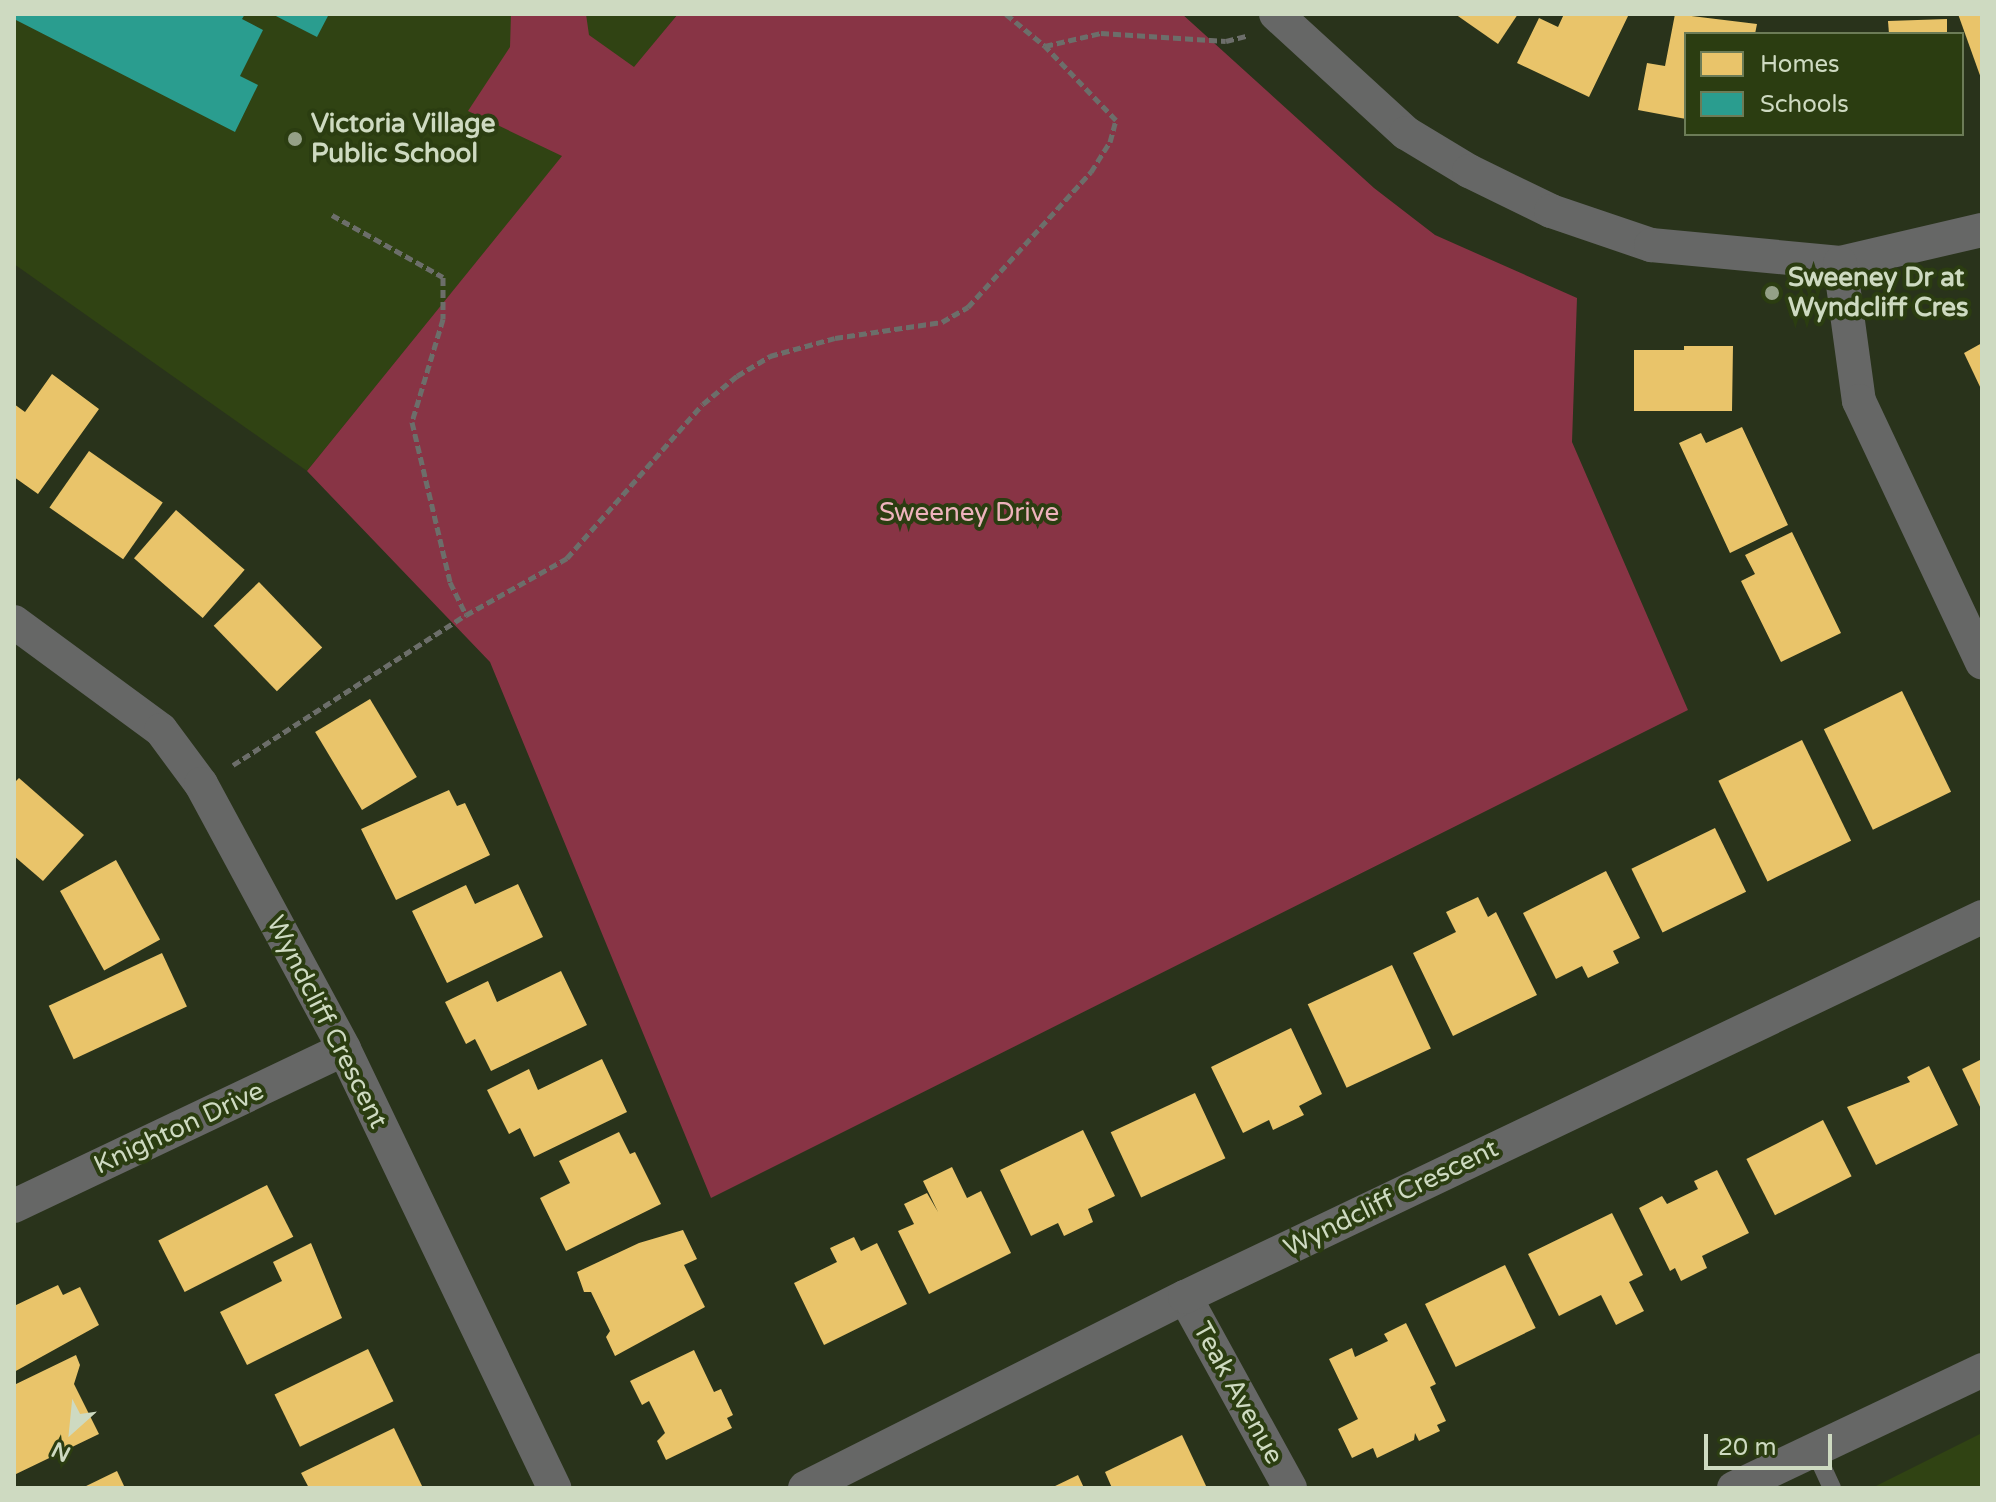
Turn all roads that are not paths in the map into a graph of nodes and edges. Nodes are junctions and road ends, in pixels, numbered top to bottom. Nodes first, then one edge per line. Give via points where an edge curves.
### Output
1 (1283, 20) edge
2 (1982, 230) edge
3 (1840, 263) junction
4 (14, 622) edge
5 (1982, 662) edge
6 (1982, 917) edge
7 (344, 1049) junction
8 (14, 1206) edge
9 (1185, 1297) junction
10 (1982, 1370) edge
11 (1815, 1451) junction
12 (554, 1488) edge
13 (805, 1488) edge
14 (1290, 1488) edge
15 (1734, 1488) edge
16 (1832, 1488) edge

1 - 3 street via 1406,133 1551,211 1651,245
2 - 3 street
3 - 5 street via 1859,401
4 - 7 street, Wyndcliff Crescent via 161,730 201,784
6 - 9 street, Wyndcliff Crescent
7 - 8 street, Knighton Drive
7 - 12 street, Wyndcliff Crescent
9 - 13 street, Wyndcliff Crescent
9 - 14 street, Teak Avenue
10 - 11 street
11 - 15 street
11 - 16 lane

